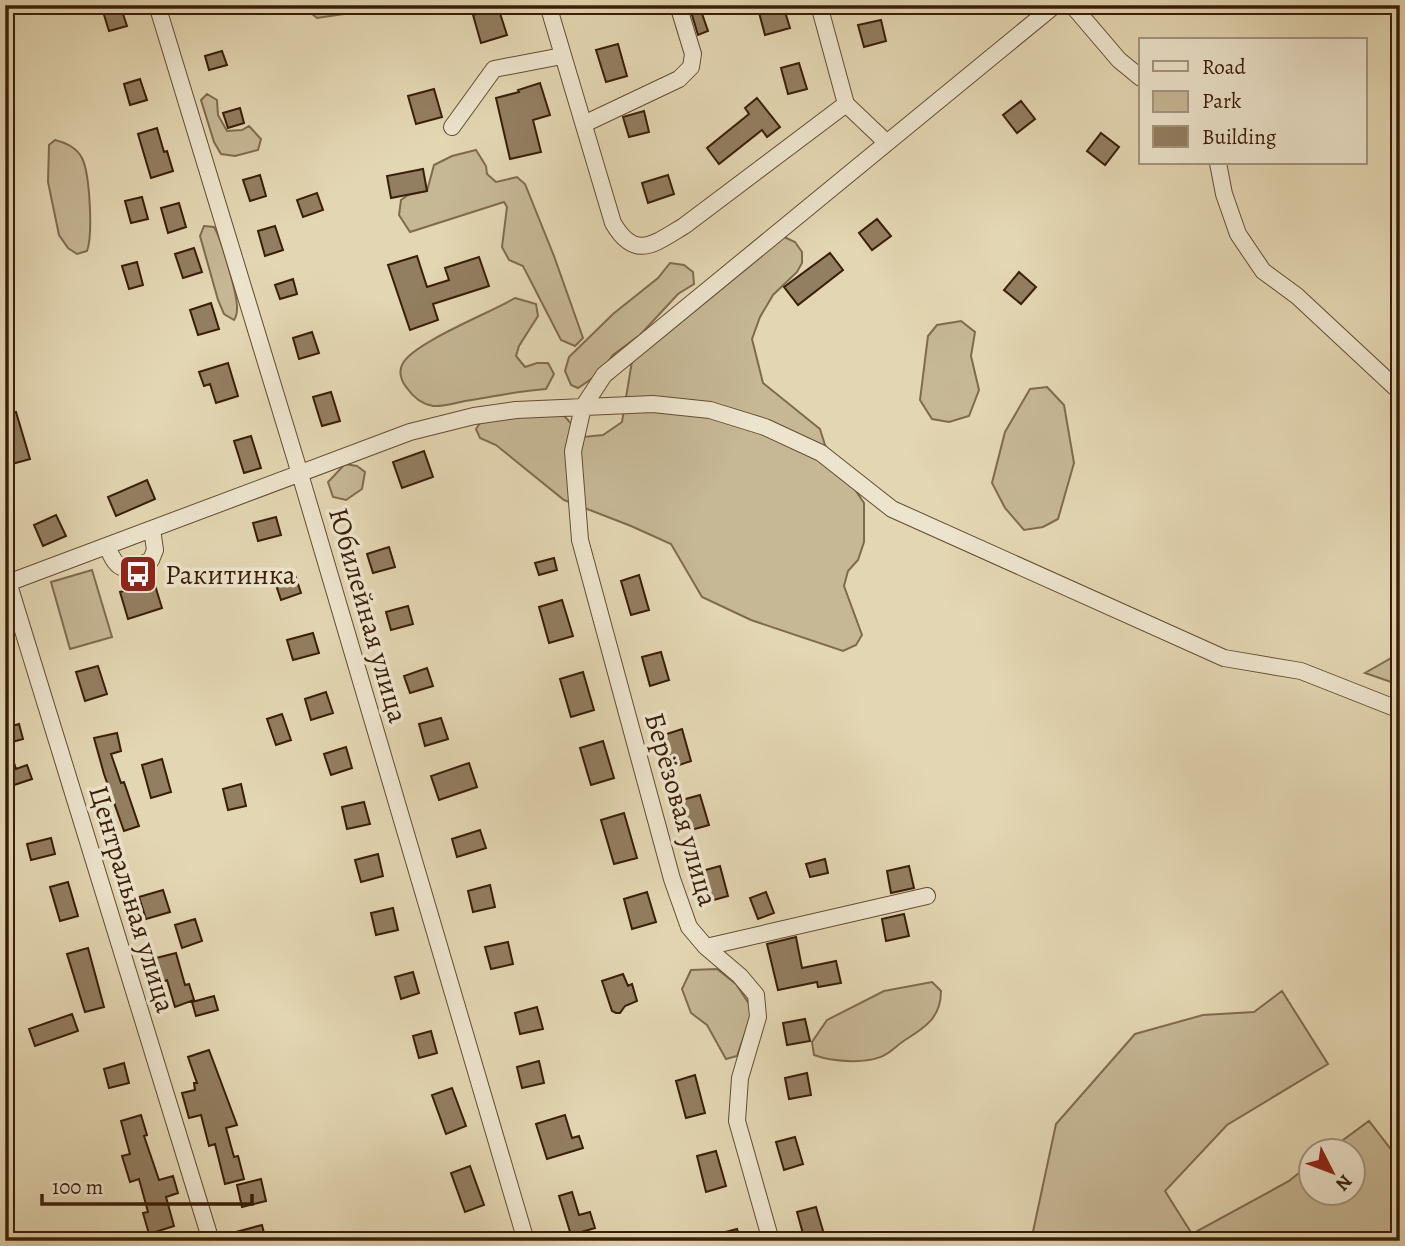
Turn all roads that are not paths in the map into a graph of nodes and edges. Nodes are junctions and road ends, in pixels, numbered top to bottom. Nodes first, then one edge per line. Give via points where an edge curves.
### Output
1 (157, 5) edge
2 (548, 5) edge
3 (678, 5) edge
4 (819, 5) edge
5 (1055, 5) edge
6 (1072, 5) edge
7 (562, 56) junction
8 (1139, 76) edge
9 (846, 104) junction
10 (584, 124) junction
11 (452, 127) dead end
12 (886, 142) junction
13 (1218, 164) edge
14 (1400, 392) edge
15 (583, 407) junction
16 (300, 474) junction
17 (152, 529) junction
18 (107, 546) junction
19 (6, 580) edge
20 (1400, 710) edge
21 (927, 897) dead end
22 (706, 947) junction
23 (211, 1241) edge
24 (526, 1241) edge
25 (771, 1241) edge

1 - 16 street, Юбилейная улица
2 - 7 street
3 - 10 street via 693,54 691,67 679,79
4 - 9 street
5 - 12 street
6 - 8 street
7 - 10 street
7 - 11 street via 494,69
9 - 10 street via 684,226 655,243 638,246 622,238 612,223
9 - 12 street
12 - 15 street via 604,376
13 - 14 street via 1238,234 1263,271 1297,296
15 - 16 street via 474,416 410,432
15 - 20 street via 653,404 710,410 765,427 821,453 892,509 1212,653 1301,671
15 - 22 street, Берёзовая улица via 573,451 580,540 671,879 689,927
16 - 17 street
16 - 24 street, Юбилейная улица
17 - 18 street
17 - 18 street via 155,550 151,560 134,568 120,568
18 - 19 street
19 - 23 street, Центральная улица
21 - 22 street
22 - 25 street, Берёзовая улица via 756,996 758,1017 740,1079 737,1121

